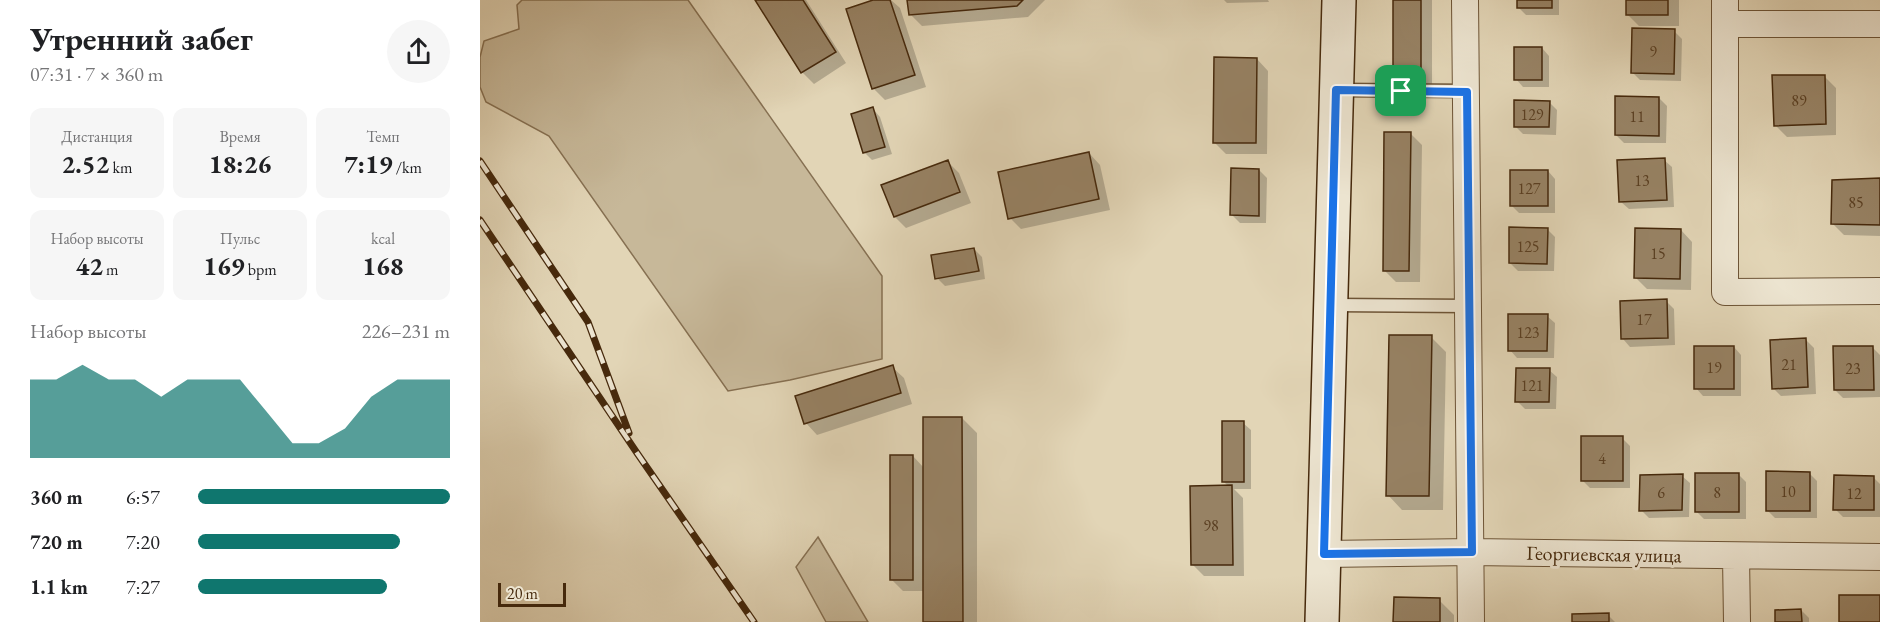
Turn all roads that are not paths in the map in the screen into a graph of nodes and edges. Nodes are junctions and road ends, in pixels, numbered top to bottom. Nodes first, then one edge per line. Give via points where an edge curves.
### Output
1 (1338, 0) edge
2 (1466, 0) edge
3 (1725, 12) edge
4 (1880, 24) edge
5 (1336, 90) junction
6 (1467, 92) junction
7 (1880, 291) edge
8 (1330, 305) junction
9 (1469, 306) junction
10 (1472, 552) junction
11 (1324, 554) junction
12 (1736, 556) junction
13 (1880, 557) edge
14 (1322, 622) edge
15 (1471, 622) edge
16 (1737, 622) edge

1 - 5 main road
2 - 6 street
3 - 4 street
3 - 7 street via 1725,292
5 - 6 lane
5 - 8 main road
6 - 9 street
8 - 9 lane
8 - 11 main road
9 - 10 street
10 - 11 street, Георгиевская улица
10 - 12 street, Георгиевская улица
10 - 15 street
11 - 14 main road
12 - 13 street, Георгиевская улица
12 - 16 street

